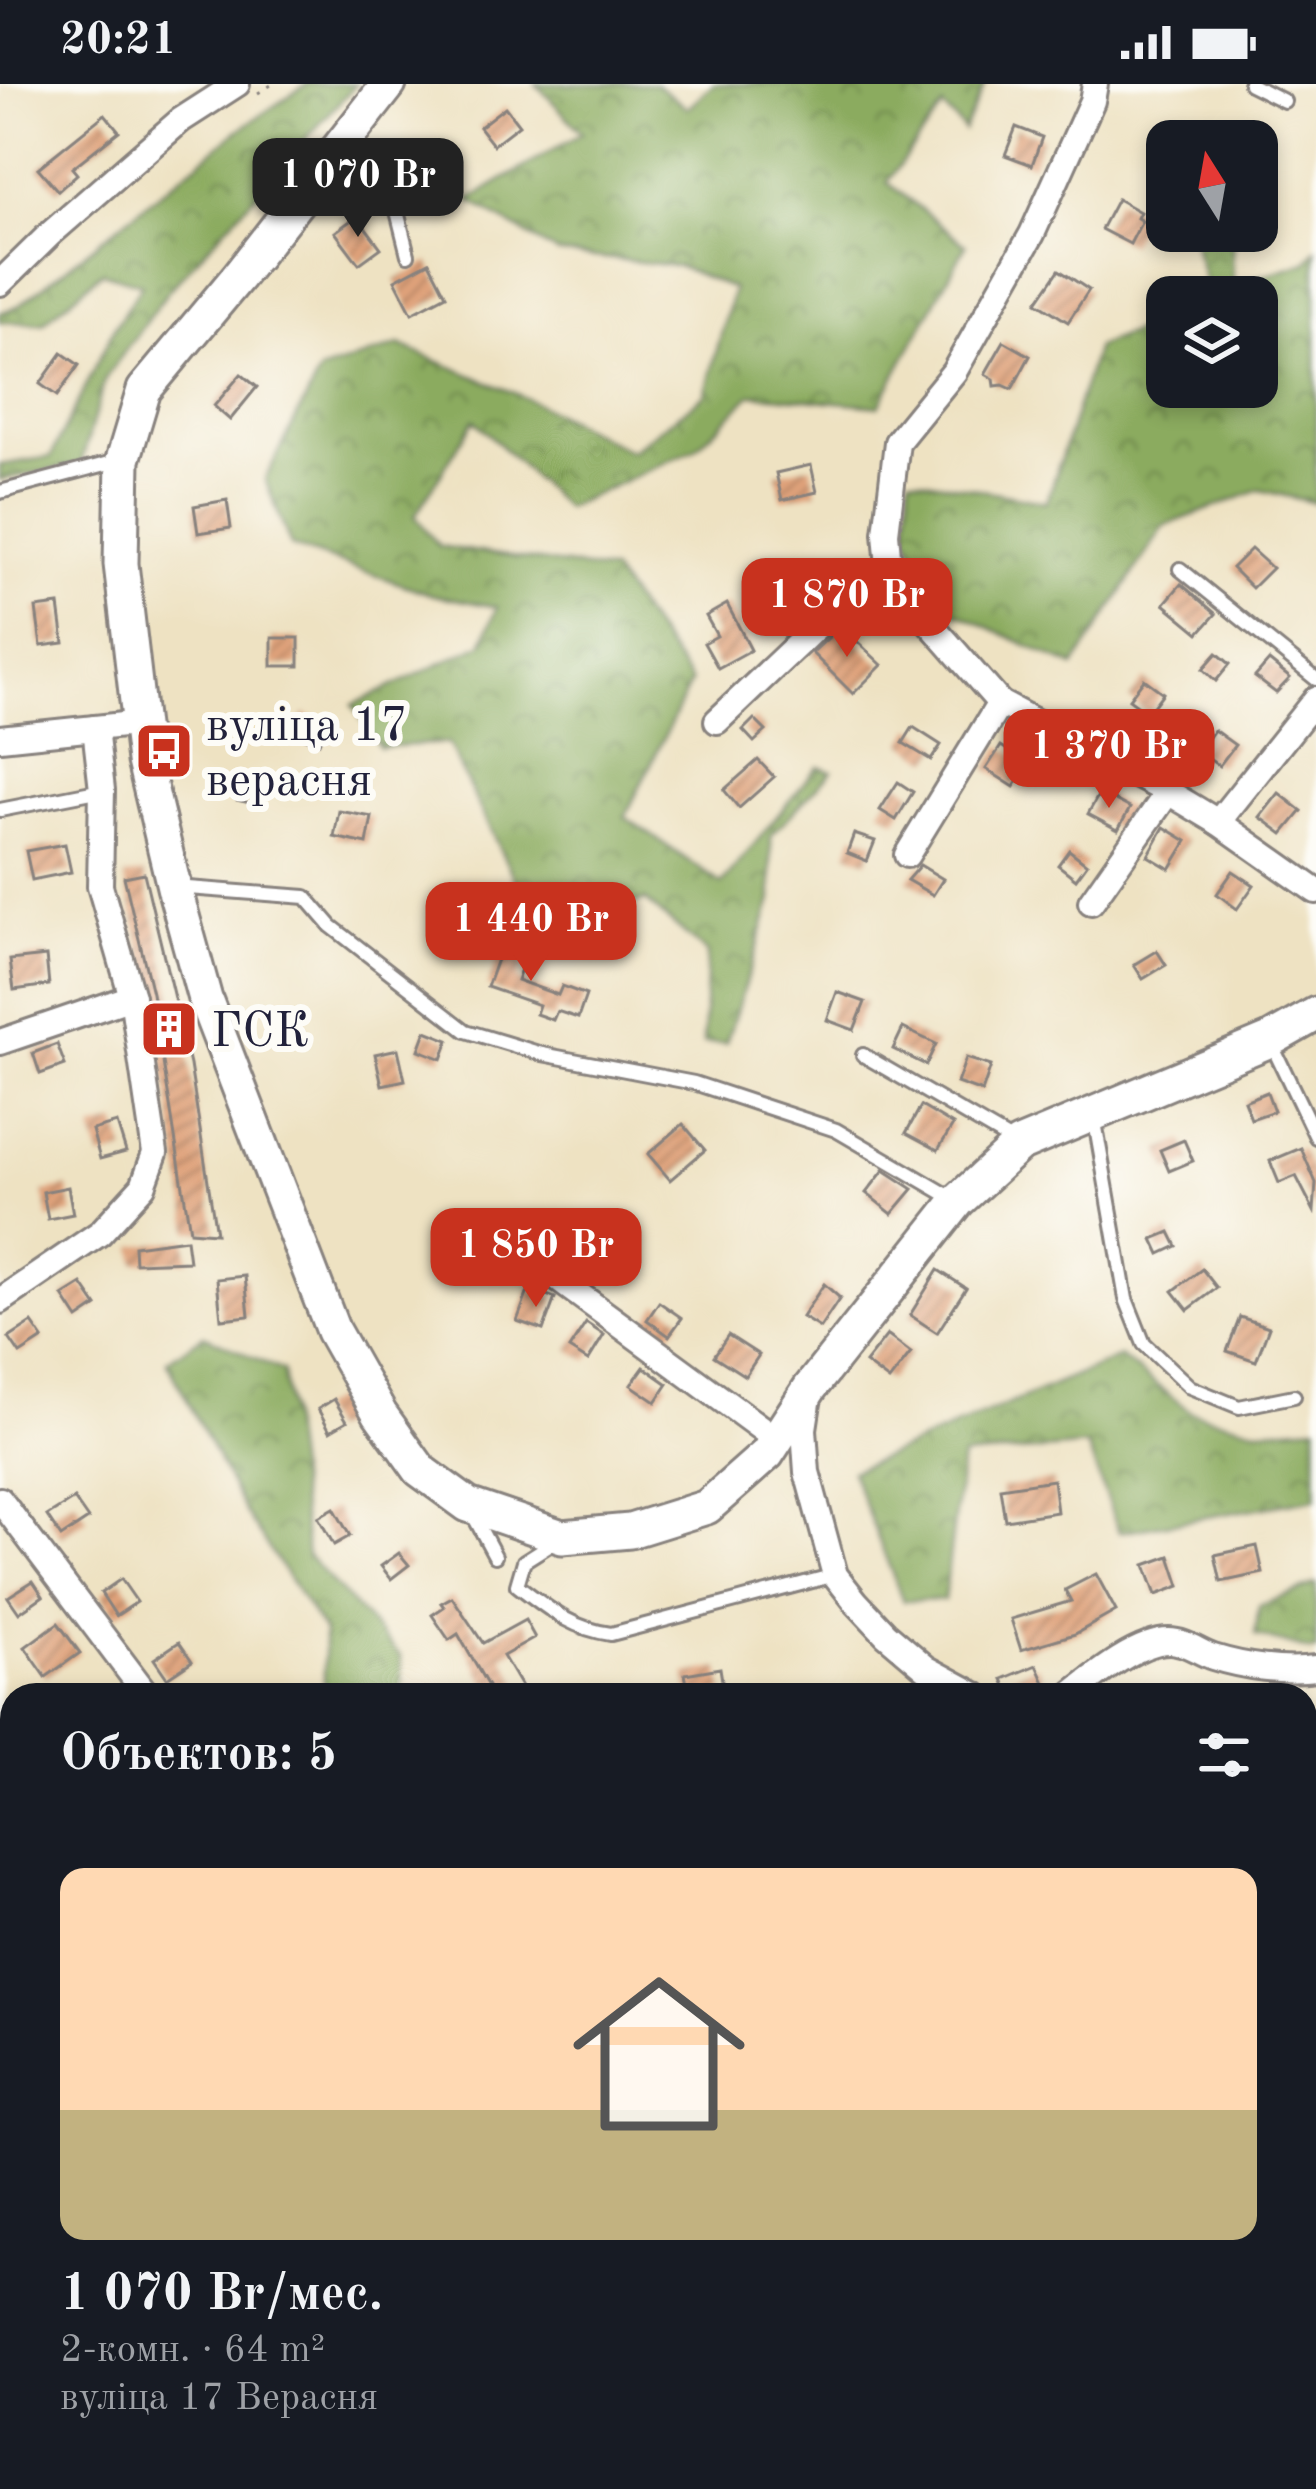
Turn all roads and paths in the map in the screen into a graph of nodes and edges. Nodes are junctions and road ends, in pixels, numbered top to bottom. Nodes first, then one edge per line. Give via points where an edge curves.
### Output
1 (237, 84) edge
2 (389, 84) edge
3 (1095, 84) edge
4 (1250, 84) edge
5 (1284, 101) dead end
6 (344, 142) junction
7 (408, 255) dead end
8 (0, 283) edge
9 (123, 460) junction
10 (0, 491) edge
11 (1180, 569) dead end
12 (921, 613) junction
13 (1316, 679) edge
14 (1316, 699) edge
15 (1000, 703) junction
16 (717, 721) dead end
17 (142, 723) junction
18 (95, 728) junction
19 (0, 738) edge
20 (102, 790) junction
21 (1168, 791) junction
22 (0, 810) edge
23 (1218, 821) junction
24 (907, 855) dead end
25 (174, 887) junction
26 (1316, 891) edge
27 (1091, 902) dead end
28 (132, 997) junction
29 (1316, 1014) edge
30 (1270, 1040) junction
31 (0, 1042) edge
32 (863, 1055) dead end
33 (1094, 1116) junction
34 (1316, 1137) edge
35 (1019, 1145) junction
36 (958, 1201) junction
37 (540, 1266) dead end
38 (0, 1301) edge
39 (810, 1388) junction
40 (1294, 1396) dead end
41 (777, 1440) junction
42 (0, 1500) edge
43 (468, 1505) junction
44 (562, 1538) junction
45 (495, 1556) dead end
46 (835, 1575) junction
47 (1316, 1668) edge
48 (138, 1683) edge
49 (954, 1683) edge
50 (1086, 1683) edge

1 - 8 street via 181,120
2 - 6 street
3 - 12 street via 1032,234 954,371 897,442 890,567
4 - 5 lane
6 - 7 lane via 387,171
6 - 9 street via 144,390
9 - 10 lane
9 - 17 street via 121,564
11 - 13 lane
12 - 15 street
12 - 16 street via 835,609
14 - 23 street
15 - 21 street
15 - 24 street
17 - 18 street
17 - 25 street
18 - 19 street
18 - 20 street
20 - 22 lane
20 - 28 street via 100,886
21 - 23 street
21 - 27 street
23 - 26 street
25 - 36 lane via 306,897 466,1031 694,1083 836,1130
25 - 43 street via 205,999 333,1331 420,1470
28 - 31 street
28 - 38 street via 155,1153 143,1186 100,1233
29 - 30 street
30 - 33 street
30 - 34 lane
32 - 35 lane
33 - 35 street
33 - 40 lane via 1126,1299 1144,1344 1190,1387 1239,1407
35 - 36 street
36 - 39 street
37 - 41 street
39 - 41 street
39 - 46 street via 807,1472
41 - 44 street via 706,1507 630,1531
42 - 48 street
43 - 44 street
43 - 45 lane
44 - 46 lane via 524,1561 517,1585 562,1620 611,1634
46 - 49 street via 886,1634
47 - 50 street via 1240,1664 1167,1641 1146,1645

